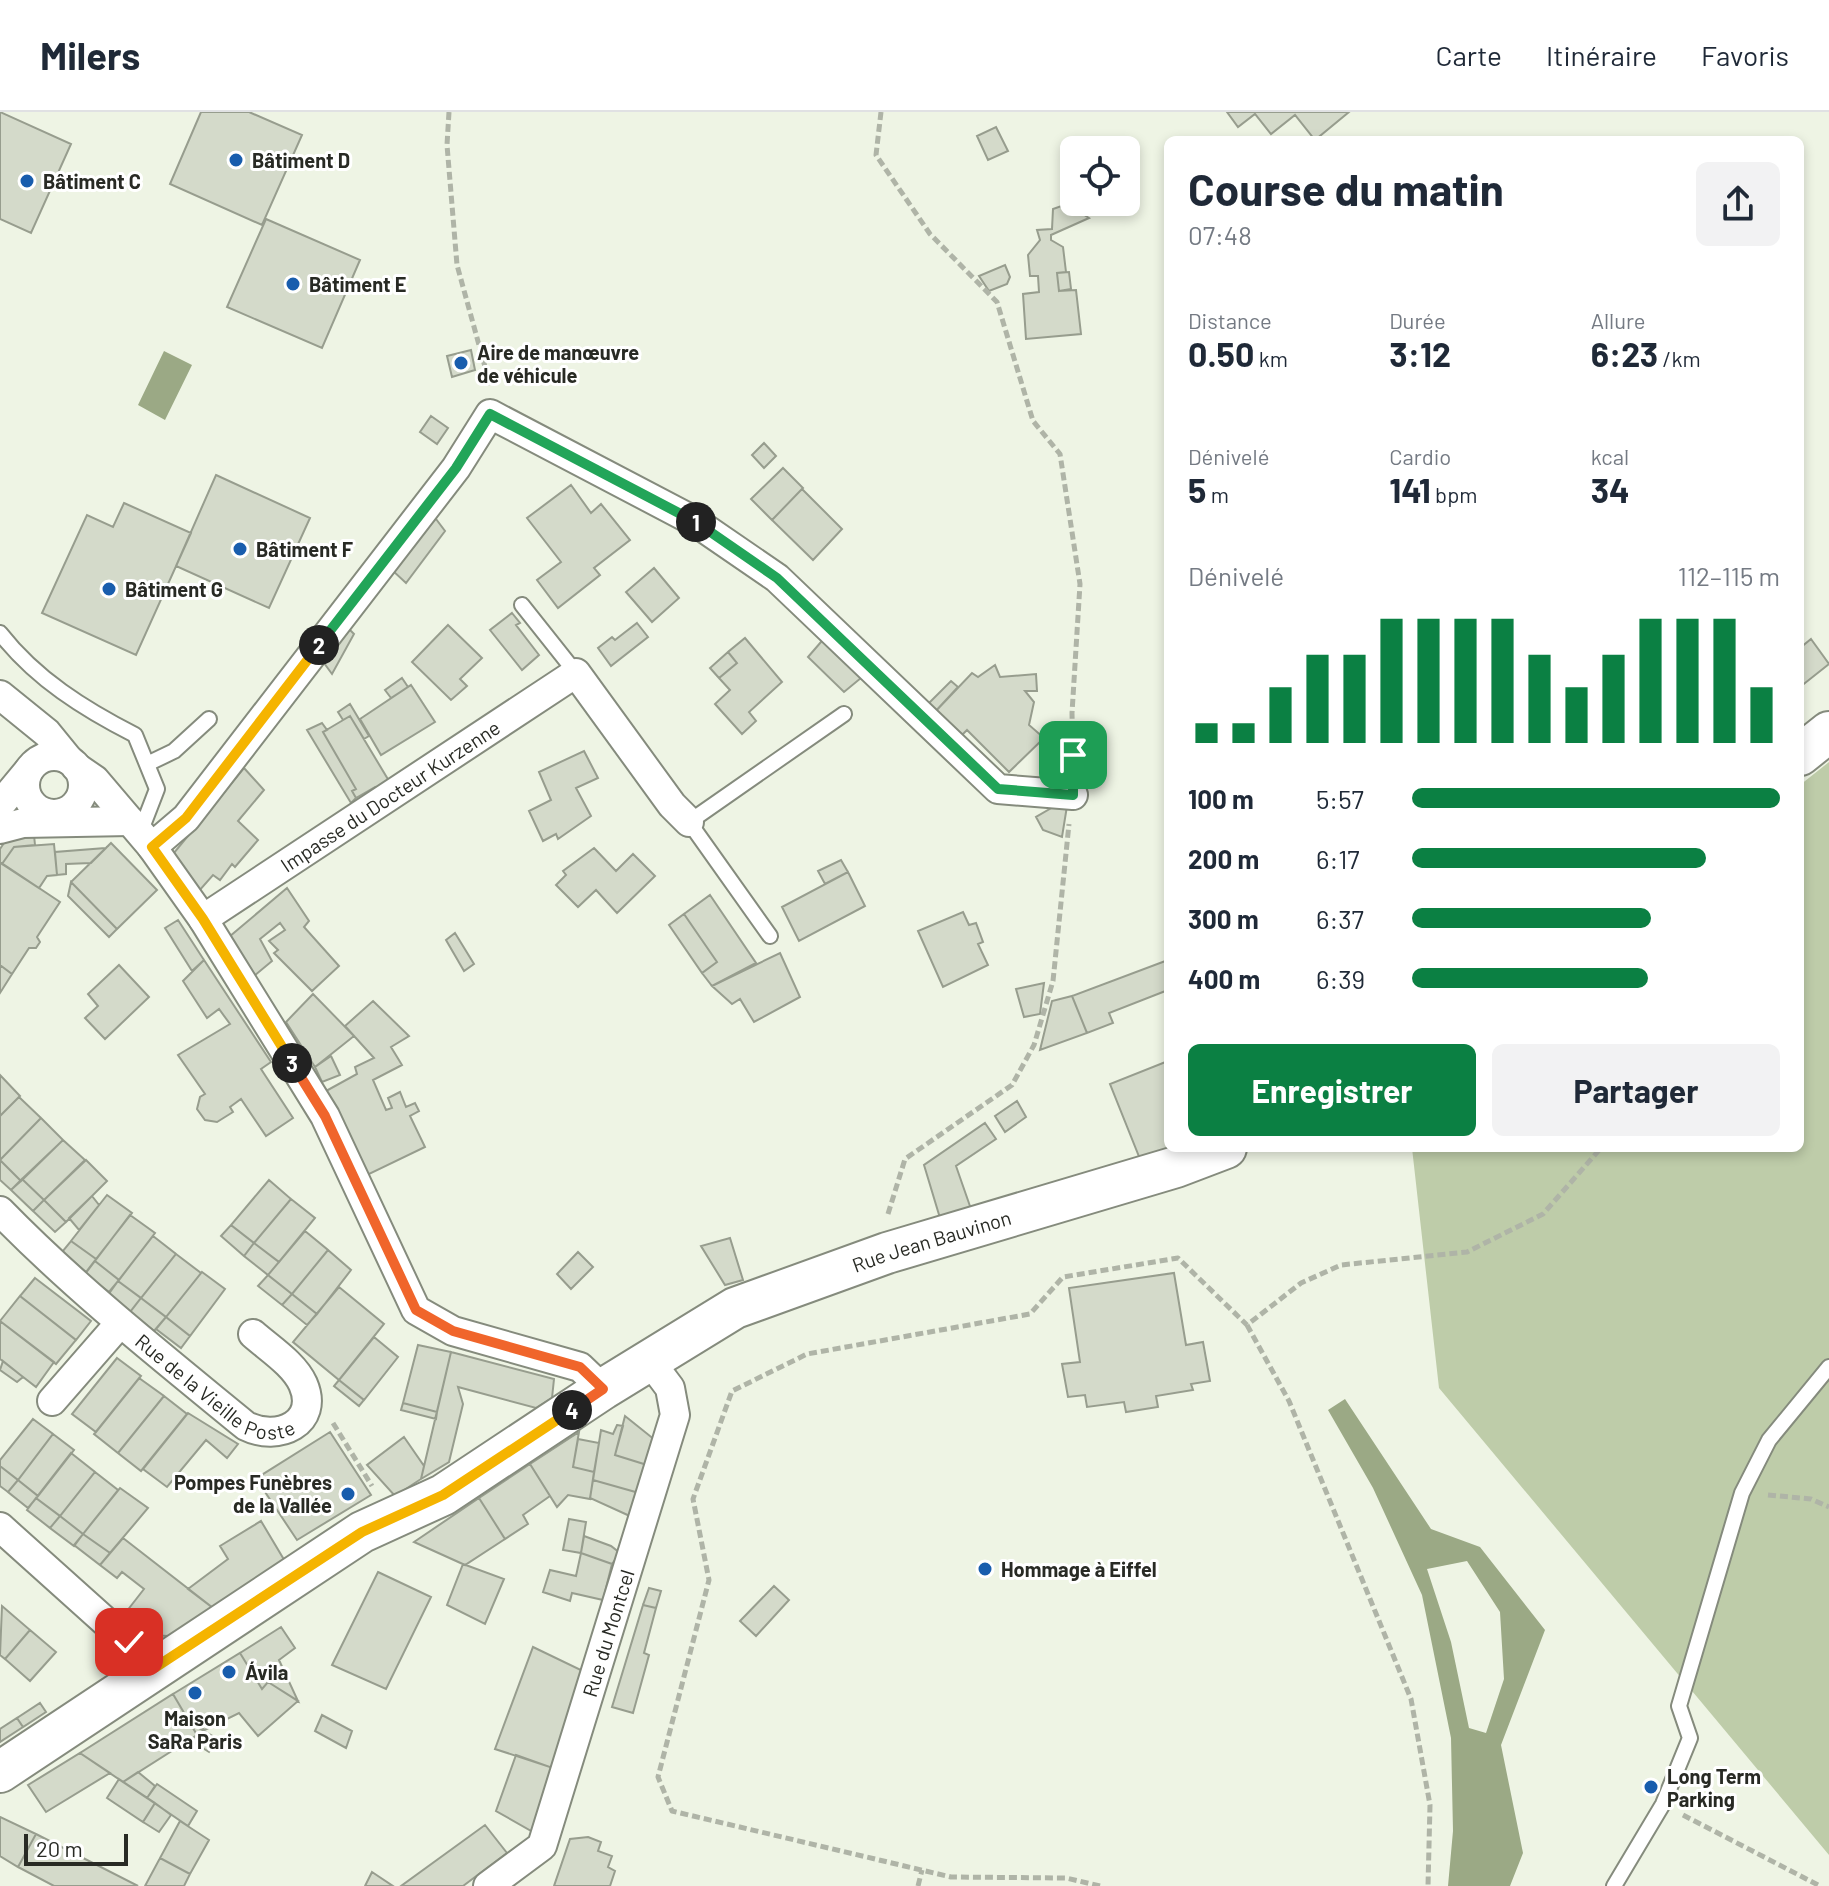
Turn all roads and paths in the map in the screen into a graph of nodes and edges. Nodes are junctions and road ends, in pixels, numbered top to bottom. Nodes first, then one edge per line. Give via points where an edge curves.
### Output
1 (449, 112) edge
2 (881, 112) edge
3 (490, 414) junction
4 (522, 605) dead end
5 (0, 633) edge
6 (576, 673) junction
7 (0, 695) edge
8 (844, 714) dead end
9 (209, 719) dead end
10 (1829, 732) edge
11 (1804, 752) edge
12 (72, 764) junction
13 (147, 764) junction
14 (29, 770) junction
15 (1073, 795) junction
16 (0, 805) edge
17 (47, 813) junction
18 (81, 822) junction
19 (689, 822) junction
20 (0, 829) edge
21 (141, 834) junction
22 (203, 919) junction
23 (770, 936) dead end
24 (1215, 1152) edge
25 (1597, 1152) edge
26 (0, 1211) edge
27 (886, 1220) dead end
28 (120, 1323) junction
29 (1247, 1325) junction
30 (253, 1334) dead end
31 (649, 1360) junction
32 (1829, 1367) edge
33 (603, 1389) junction
34 (52, 1401) dead end
35 (305, 1407) junction
36 (1742, 1493) junction
37 (1829, 1507) edge
38 (395, 1520) junction
39 (0, 1527) edge
40 (156, 1667) junction
41 (0, 1772) edge
42 (1663, 1804) junction
43 (922, 1870) junction
44 (488, 1886) edge
45 (918, 1886) edge
46 (1100, 1886) edge
47 (1428, 1886) edge
48 (1614, 1886) edge
49 (1820, 1886) edge

1 - 3 path via 457,265 490,377
2 - 15 path via 876,155 930,234 997,302 1033,421 1060,454 1080,584
3 - 15 street via 694,521 777,578 998,789
3 - 21 street via 456,468 186,818
4 - 6 lane
5 - 13 lane via 18,656 79,706 135,735
6 - 19 street
6 - 22 street, Impasse du Docteur Kurzenne
7 - 12 street via 47,733
8 - 19 lane
9 - 13 lane via 174,751
10 - 11 main road
12 - 14 street via 61,757 43,758
12 - 17 street via 83,783 78,801 64,812
12 - 21 street via 95,780
13 - 21 lane via 157,789
14 - 16 street
14 - 17 street via 26,796
15 - 27 path via 1053,981 1034,1045 1012,1085 905,1159
17 - 18 street
18 - 20 street
18 - 21 street
19 - 23 lane
21 - 22 street
22 - 33 street via 325,1116 416,1310 453,1331 580,1367
24 - 31 main road, Rue Jean Bauvinon via 887,1253 735,1308
25 - 29 path via 1543,1214 1467,1252 1341,1265 1301,1283
26 - 28 street, Rue de la Vieille Poste
28 - 34 street, Rue de la Vieille Poste
28 - 35 street, Rue de la Vieille Poste via 262,1434 278,1434 295,1425
29 - 43 path via 1178,1258 1063,1277 1030,1314 807,1354 732,1391 693,1499 709,1580 658,1777 672,1811
29 - 47 path via 1289,1401 1411,1699 1430,1805
30 - 35 street, Rue de la Vieille Poste via 296,1372 304,1386
31 - 33 main road, Rue Jean Bauvinon
31 - 44 street, Rue du Montcel via 670,1388 675,1415 542,1846
32 - 36 lane via 1769,1440
33 - 38 main road, Rue Jean Bauvinon via 443,1495
35 - 38 path via 332,1421
36 - 37 path via 1811,1499
36 - 42 lane via 1679,1706 1690,1738
38 - 40 main road, Rue Jean Bauvinon via 362,1532
39 - 40 street
40 - 41 main road, Rue Jean Bauvinon
42 - 48 lane
42 - 49 path
43 - 45 path
43 - 46 path via 951,1877 1066,1878

